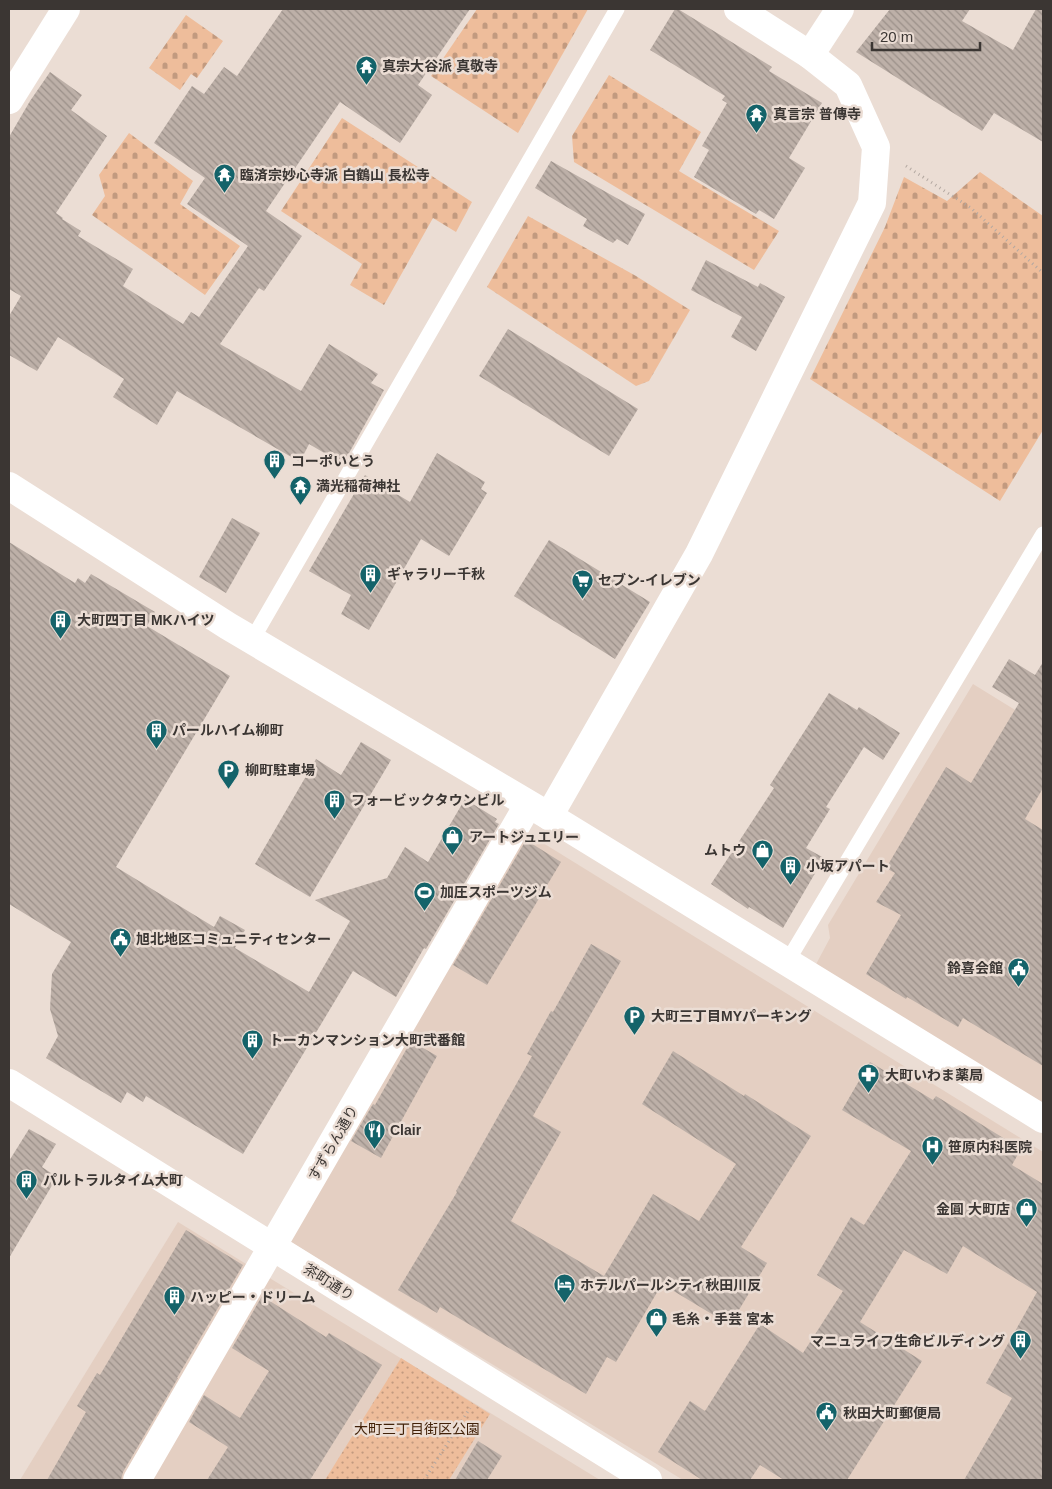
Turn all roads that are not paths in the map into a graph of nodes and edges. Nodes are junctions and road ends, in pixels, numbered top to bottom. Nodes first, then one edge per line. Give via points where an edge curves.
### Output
1 (66, 9) edge
2 (617, 9) edge
3 (738, 9) edge
4 (840, 9) edge
5 (810, 55) junction
6 (9, 100) edge
7 (9, 486) edge
8 (1043, 534) edge
9 (252, 640) junction
10 (538, 810) junction
11 (787, 962) junction
12 (9, 1083) edge
13 (1043, 1119) edge
14 (273, 1247) junction
15 (137, 1480) edge
16 (648, 1480) edge

1 - 6 street
2 - 9 lane
3 - 5 street
4 - 5 street
5 - 10 street, すずらん通り via 848,85 876,147 872,203 699,554
7 - 9 street
8 - 11 lane
9 - 10 street
10 - 11 street
10 - 14 street, すずらん通り
11 - 13 street
12 - 14 street, 茶町通り
14 - 15 street, すずらん通り
14 - 16 street, 茶町通り

